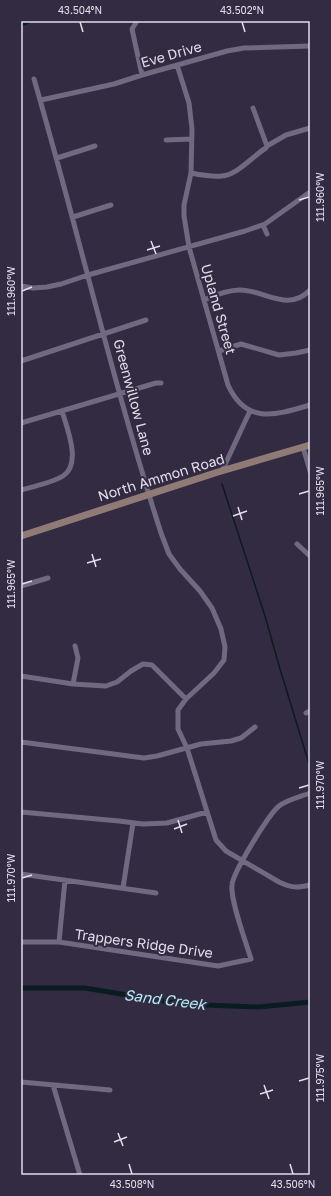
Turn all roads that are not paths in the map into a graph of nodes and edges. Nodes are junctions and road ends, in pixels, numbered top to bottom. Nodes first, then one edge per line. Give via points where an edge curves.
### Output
1 (137, 21) edge
2 (310, 46) edge
3 (177, 65) junction
4 (142, 75) junction
5 (34, 79) dead end
6 (40, 100) junction
7 (253, 108) dead end
8 (310, 128) edge
9 (166, 140) dead end
10 (192, 140) junction
11 (95, 146) dead end
12 (267, 146) junction
13 (57, 158) junction
14 (191, 173) junction
15 (310, 192) edge
16 (111, 205) dead end
17 (73, 217) junction
18 (263, 225) junction
19 (267, 234) dead end
20 (189, 247) junction
21 (88, 275) junction
22 (21, 286) edge
23 (310, 290) edge
24 (204, 300) junction
25 (146, 320) dead end
26 (104, 334) junction
27 (310, 350) edge
28 (219, 351) junction
29 (21, 361) edge
30 (161, 383) dead end
31 (119, 394) junction
32 (310, 405) edge
33 (62, 411) junction
34 (250, 411) junction
35 (21, 424) edge
36 (306, 446) edge
37 (222, 471) junction
38 (310, 471) edge
39 (21, 490) edge
40 (149, 494) junction
41 (21, 536) edge
42 (297, 544) dead end
43 (310, 556) edge
44 (48, 578) dead end
45 (21, 586) edge
46 (75, 646) dead end
47 (21, 676) edge
48 (74, 684) junction
49 (186, 699) junction
50 (255, 727) dead end
51 (21, 742) edge
52 (187, 748) junction
53 (310, 794) edge
54 (21, 812) edge
55 (207, 812) junction
56 (132, 823) junction
57 (242, 861) junction
58 (21, 874) edge
59 (65, 880) junction
60 (310, 885) edge
61 (123, 888) junction
62 (156, 893) dead end
63 (21, 942) edge
64 (59, 942) junction
65 (21, 1082) edge
66 (53, 1086) junction
67 (110, 1090) dead end
68 (80, 1175) edge

1 - 4 street via 132,29
2 - 3 street, Eve Drive via 244,48
3 - 4 street, Eve Drive
3 - 10 street, Upland Street via 189,103
4 - 6 street, Eve Drive via 94,90
5 - 6 street, Greenwillow Lane
6 - 13 street, Greenwillow Lane
7 - 12 street
8 - 12 street via 286,135
9 - 10 street
10 - 14 street, Upland Street
11 - 13 street
12 - 14 street via 228,175 209,176
13 - 17 street, Greenwillow Lane
14 - 20 street, Upland Street via 184,205
15 - 18 street
16 - 17 street
17 - 21 street, Greenwillow Lane
18 - 19 street
18 - 20 street
20 - 21 street
20 - 24 street, Upland Street
21 - 22 street via 47,287
21 - 26 street, Greenwillow Lane
23 - 24 street via 298,299 285,300 239,290
24 - 28 street, Upland Street
25 - 26 street
26 - 29 street
26 - 31 street, Greenwillow Lane
27 - 28 street via 279,355 242,344
28 - 34 street, Upland Street via 233,396
30 - 31 street
31 - 33 street
31 - 40 street, Greenwillow Lane
32 - 34 street via 281,414
33 - 35 street
33 - 39 street via 72,447 73,460 69,469 64,476
34 - 37 street
36 - 37 main road, North Ammon Road
36 - 38 street
37 - 40 main road, North Ammon Road
40 - 41 main road, North Ammon Road
40 - 49 street, Greenwillow Lane via 169,554 212,608 225,646 224,660
42 - 43 street
44 - 45 street
46 - 48 street via 78,658
47 - 48 street
48 - 49 street via 106,686 117,682 143,664 152,665
49 - 52 street, Greenwillow Lane via 178,710 178,729
50 - 52 street via 241,738 232,741
51 - 52 street via 144,758
52 - 55 street, Greenwillow Lane
53 - 57 street, Trappers Ridge Drive via 278,806
54 - 56 street
55 - 56 street via 167,823
55 - 57 street, Greenwillow Lane via 216,840 226,851
56 - 61 street
57 - 60 street, Greenwillow Lane via 287,886 299,888
57 - 64 street, Trappers Ridge Drive via 235,873 232,896 251,959 218,966
58 - 59 street
59 - 61 street
59 - 64 street
61 - 62 street
63 - 64 street, Trappers Ridge Drive
65 - 66 street
66 - 67 street
66 - 68 street

